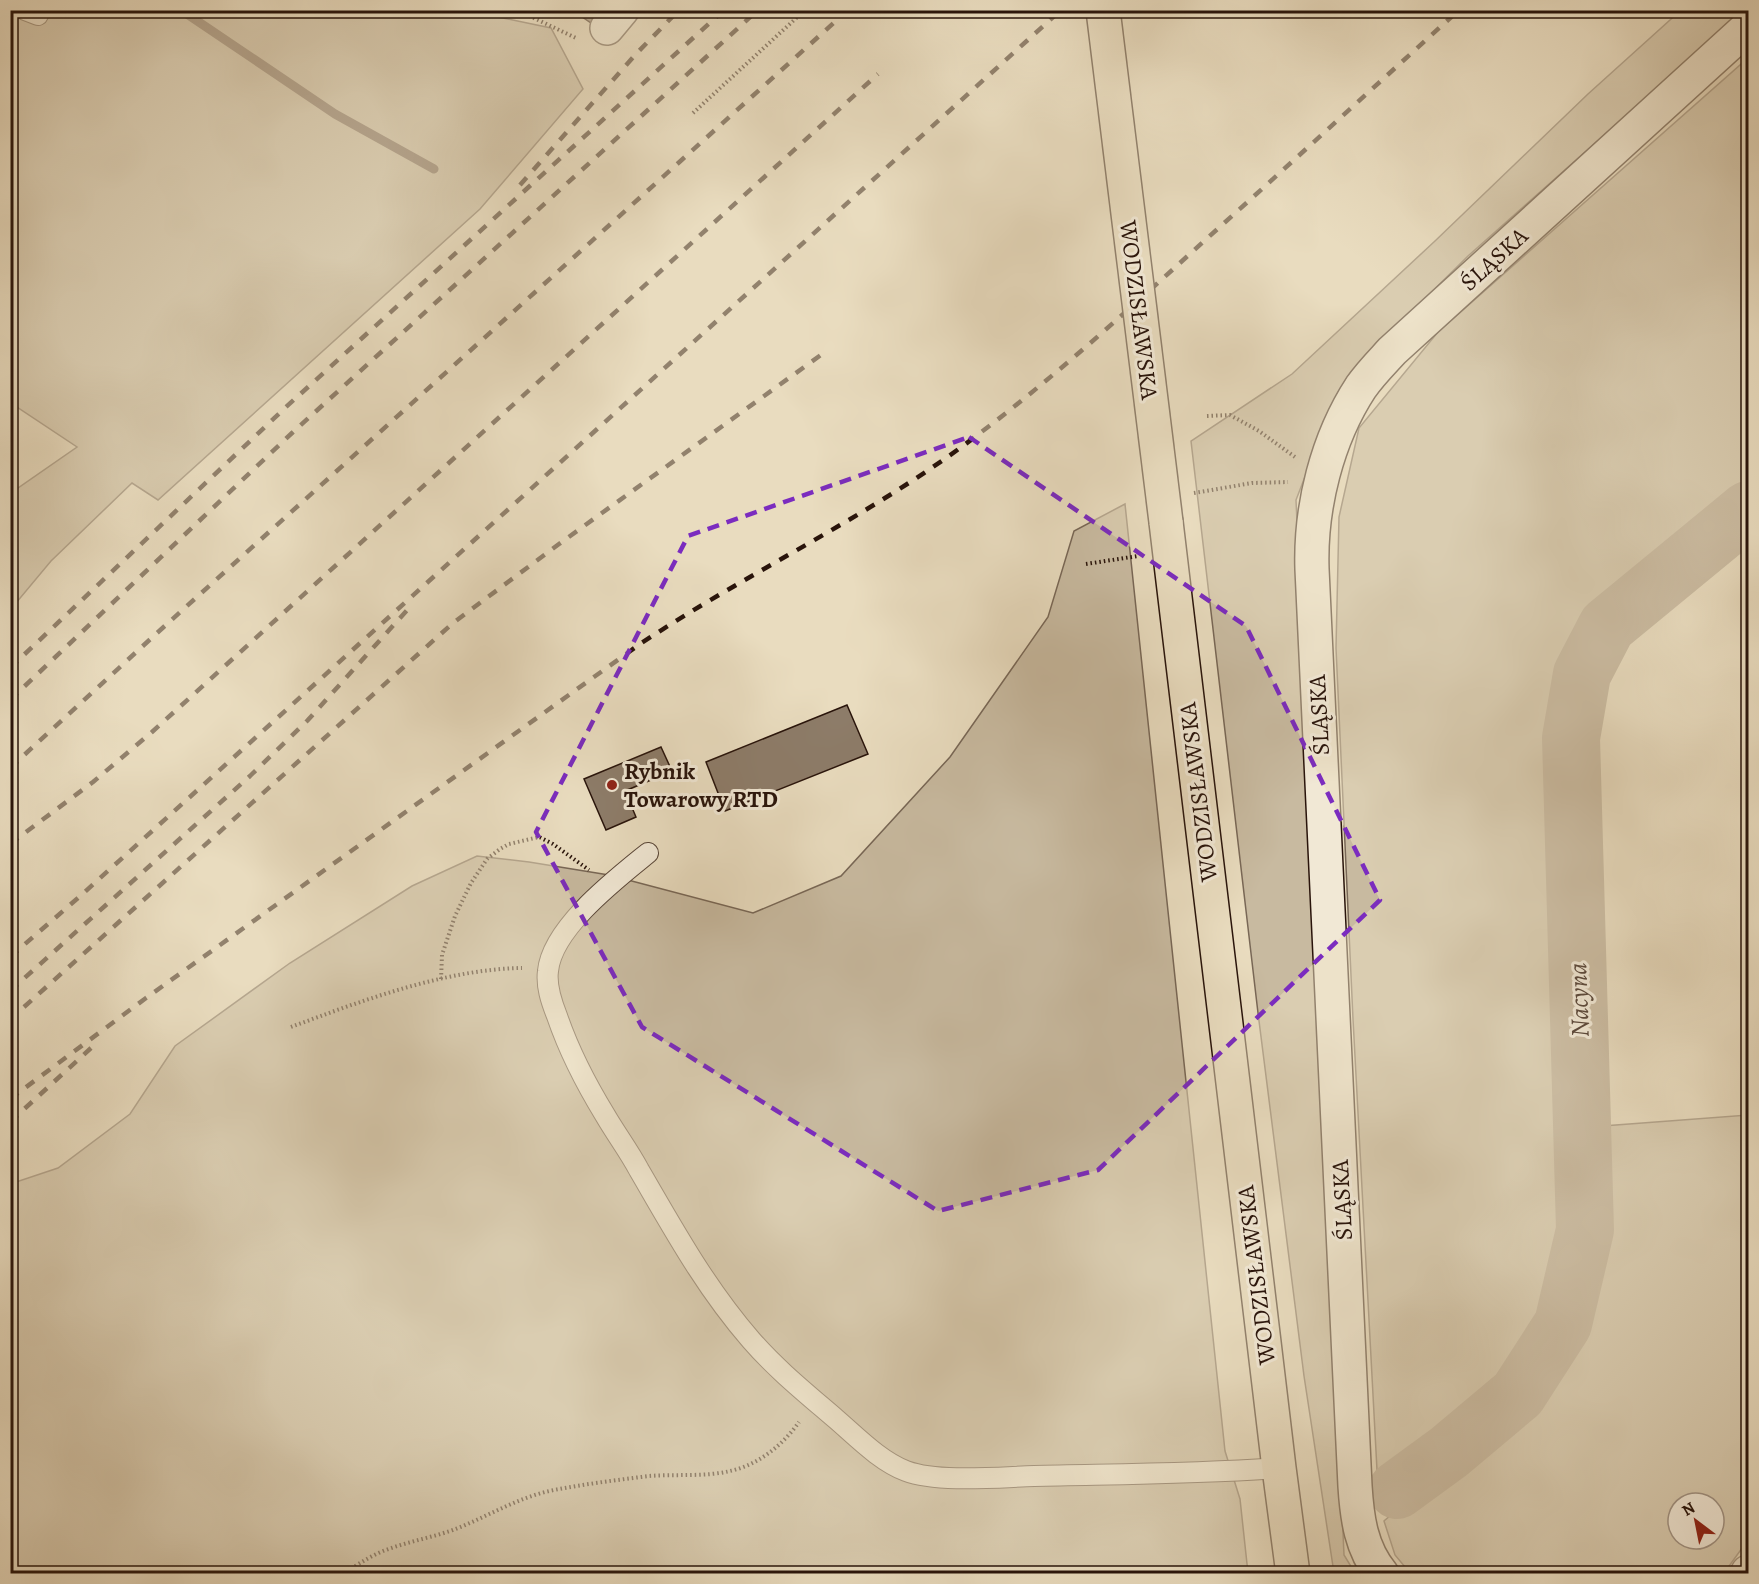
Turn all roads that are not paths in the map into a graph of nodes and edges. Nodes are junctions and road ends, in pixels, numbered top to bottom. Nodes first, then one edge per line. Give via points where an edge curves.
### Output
1 (1103, 10) edge
2 (1749, 27) edge
3 (648, 854) dead end
4 (1279, 1468) junction
5 (1293, 1574) edge
6 (1382, 1574) edge

1 - 4 main road, WODZISŁAWSKA, bridge
2 - 6 street, ŚLĄSKA via 1392,351 1363,384 1350,406 1335,438 1322,482 1312,533 1312,569 1355,1486 1364,1541
3 - 4 lane via 606,887 558,942 548,970 549,992 563,1035 585,1081 695,1266 772,1363 884,1458 919,1474 986,1477
4 - 5 main road, WODZISŁAWSKA

